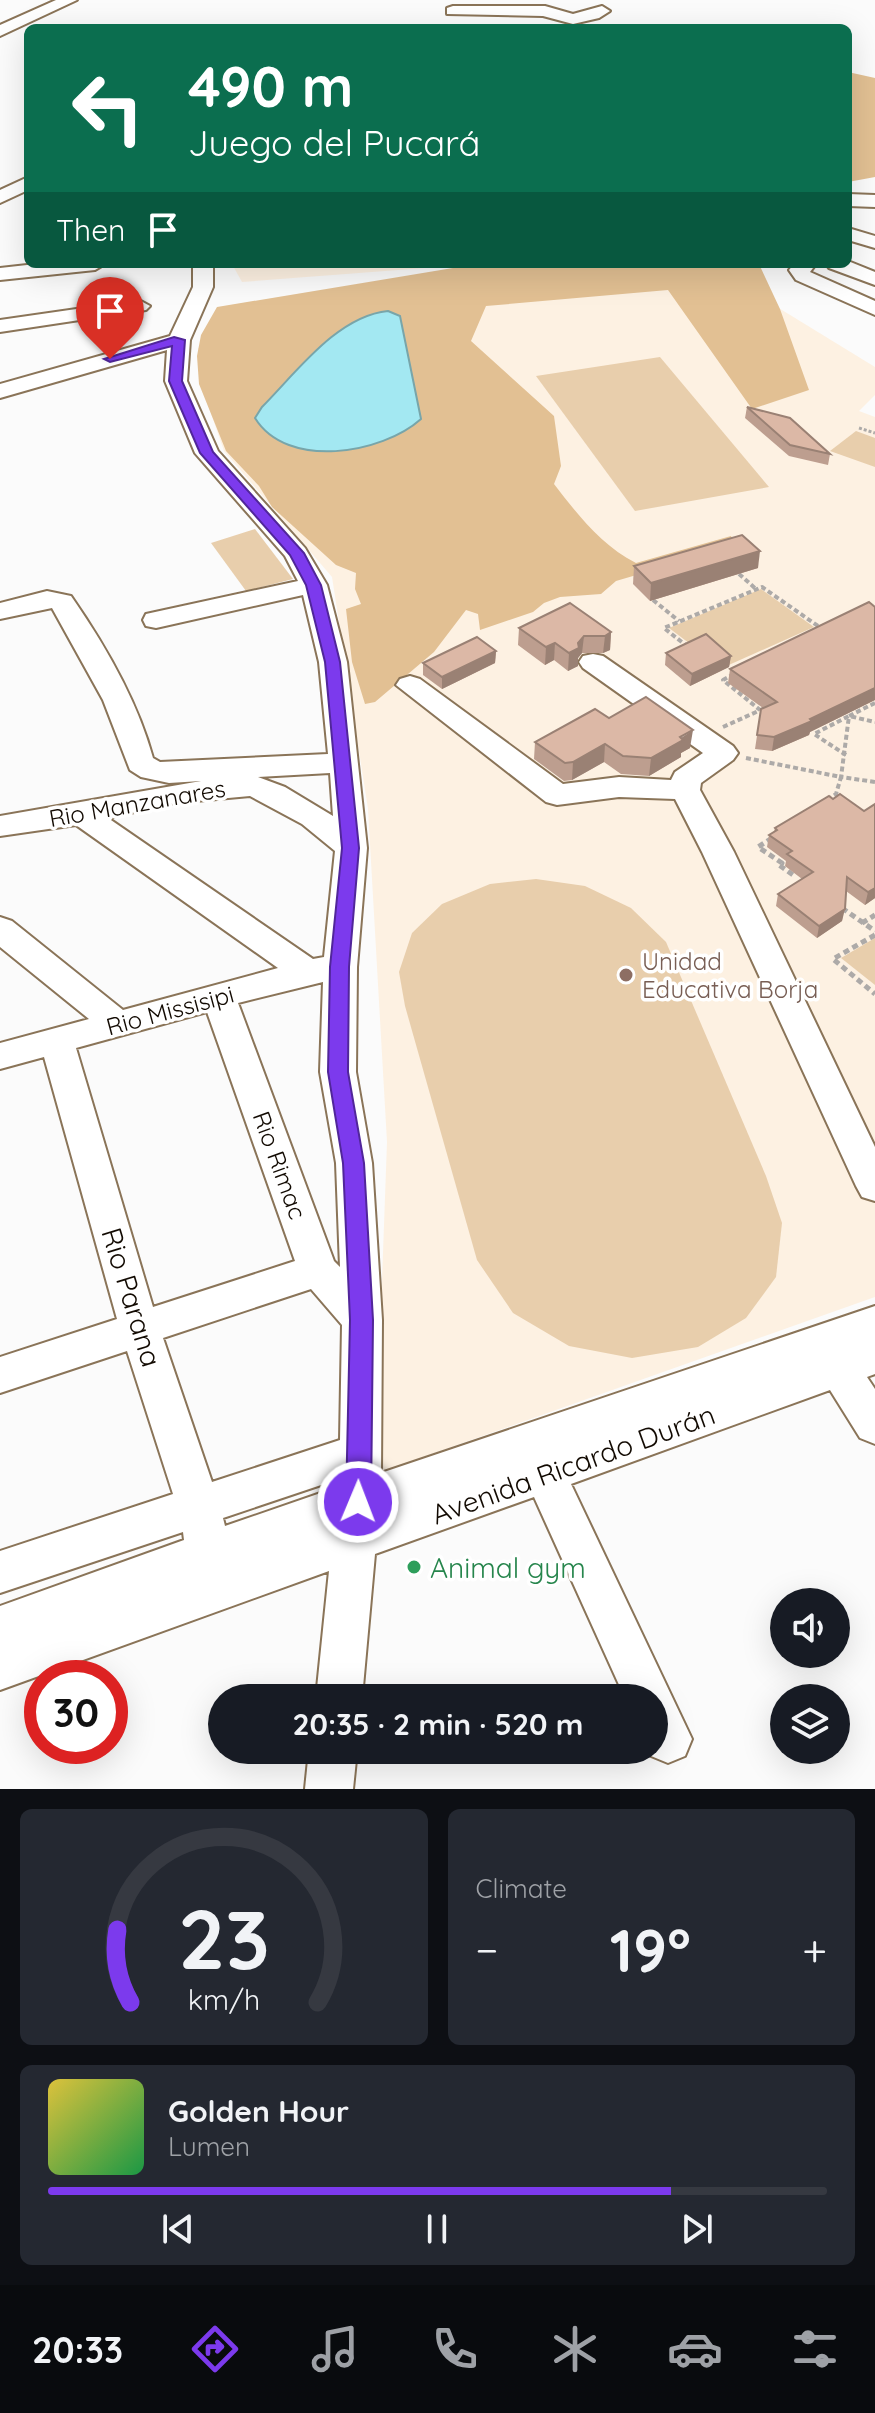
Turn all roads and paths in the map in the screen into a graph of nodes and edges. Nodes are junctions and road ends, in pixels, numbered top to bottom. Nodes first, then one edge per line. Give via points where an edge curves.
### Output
1 (69, 0) edge
2 (454, 10) edge
3 (602, 11) dead end
4 (0, 31) edge
5 (24, 185) edge
6 (0, 197) edge
7 (852, 200) edge
8 (875, 201) edge
9 (852, 235) edge
10 (875, 242) edge
11 (57, 268) edge
12 (211, 268) edge
13 (801, 268) edge
14 (846, 268) edge
15 (0, 274) edge
16 (875, 279) edge
17 (139, 306) dead end
18 (875, 309) edge
19 (0, 326) edge
20 (102, 336) junction
21 (179, 340) junction
22 (0, 391) edge
23 (859, 428) dead end
24 (875, 433) edge
25 (739, 574) edge
26 (314, 585) junction
27 (756, 589) junction
28 (653, 600) edge
29 (0, 611) edge
30 (156, 620) dead end
31 (679, 622) junction
32 (807, 637) edge
33 (690, 649) edge
34 (593, 662) dead end
35 (714, 668) edge
36 (741, 671) edge
37 (727, 678) junction
38 (410, 685) dead end
39 (775, 702) edge
40 (875, 703) edge
41 (761, 710) junction
42 (773, 716) edge
43 (849, 716) junction
44 (875, 722) edge
45 (804, 727) edge
46 (713, 732) dead end
47 (814, 734) junction
48 (736, 750) dead end
49 (846, 755) junction
50 (344, 763) junction
51 (841, 777) junction
52 (875, 782) edge
53 (685, 790) junction
54 (815, 809) edge
55 (81, 814) junction
56 (0, 826) edge
57 (781, 832) edge
58 (351, 848) junction
59 (808, 877) edge
60 (841, 906) edge
61 (875, 915) edge
62 (862, 923) junction
63 (0, 929) edge
64 (875, 933) edge
65 (324, 969) junction
66 (875, 994) edge
67 (219, 997) junction
68 (118, 1024) junction
69 (57, 1041) junction
70 (0, 1056) edge
71 (875, 1186) edge
72 (318, 1270) junction
73 (362, 1320) junction
74 (875, 1323) edge
75 (140, 1329) junction
76 (845, 1356) edge
77 (0, 1375) edge
78 (875, 1425) edge
79 (359, 1453) junction
80 (545, 1474) junction
81 (199, 1507) junction
82 (357, 1522) junction
83 (209, 1552) junction
84 (0, 1572) edge
85 (0, 1628) edge
86 (0, 1667) edge
87 (340, 1684) edge
88 (643, 1684) edge
89 (332, 1764) edge
90 (329, 1789) edge

1 - 4 street
2 - 3 street via 545,11 580,20
5 - 6 street
7 - 8 street
9 - 10 street
11 - 15 street
12 - 21 street
13 - 18 street via 803,276
14 - 16 street
17 - 20 street
19 - 20 street
20 - 21 street
20 - 22 street
21 - 26 street via 176,381 207,453 296,553
23 - 24 path
25 - 27 path
26 - 30 street
26 - 50 street via 333,662
27 - 31 path
27 - 32 path via 762,587 818,626 818,632
28 - 31 path
29 - 50 street, Rio Manzanares via 47,599 62,602 118,700 140,763 152,770
31 - 33 path via 664,628
34 - 53 street via 723,753 686,779
35 - 37 path
36 - 37 path
37 - 41 path via 723,680
38 - 53 street via 557,795 619,787
39 - 41 path
40 - 43 path
41 - 42 path
41 - 46 path
43 - 44 path
43 - 47 path
43 - 49 path
45 - 47 path
47 - 49 path
48 - 51 path via 748,759
49 - 51 path
50 - 58 street
51 - 52 path
51 - 54 path via 836,794
53 - 71 street
55 - 56 street, Rio Manzanares
55 - 58 street, Rio Manzanares via 174,793 253,786 323,823
55 - 65 street
57 - 59 path via 758,847 793,875 799,871
58 - 65 street
60 - 62 path
61 - 62 path
62 - 64 path
63 - 68 street
64 - 66 path via 833,959
65 - 67 street, Rio Missisipi
65 - 73 street via 354,1163
67 - 68 street, Rio Missisipi
67 - 72 street, Rio Rimac
68 - 69 street, Rio Missisipi
69 - 70 street, Rio Missisipi
69 - 75 street, Rio Parana
72 - 73 street, Rio Rimac
72 - 75 street
73 - 79 street
74 - 76 street, Avenida Ricardo Durán
75 - 77 street
75 - 81 street, Rio Parana
76 - 78 street
76 - 80 street, Avenida Ricardo Durán
76 - 82 street, Avenida Ricardo Durán
79 - 81 street
79 - 82 street
80 - 82 street, Avenida Ricardo Durán
80 - 88 street
81 - 83 street, Rio Parana
81 - 84 street
82 - 83 street, Avenida Ricardo Durán
82 - 86 street, Avenida Ricardo Durán
82 - 87 street
83 - 85 street, Avenida Ricardo Durán
89 - 90 street

